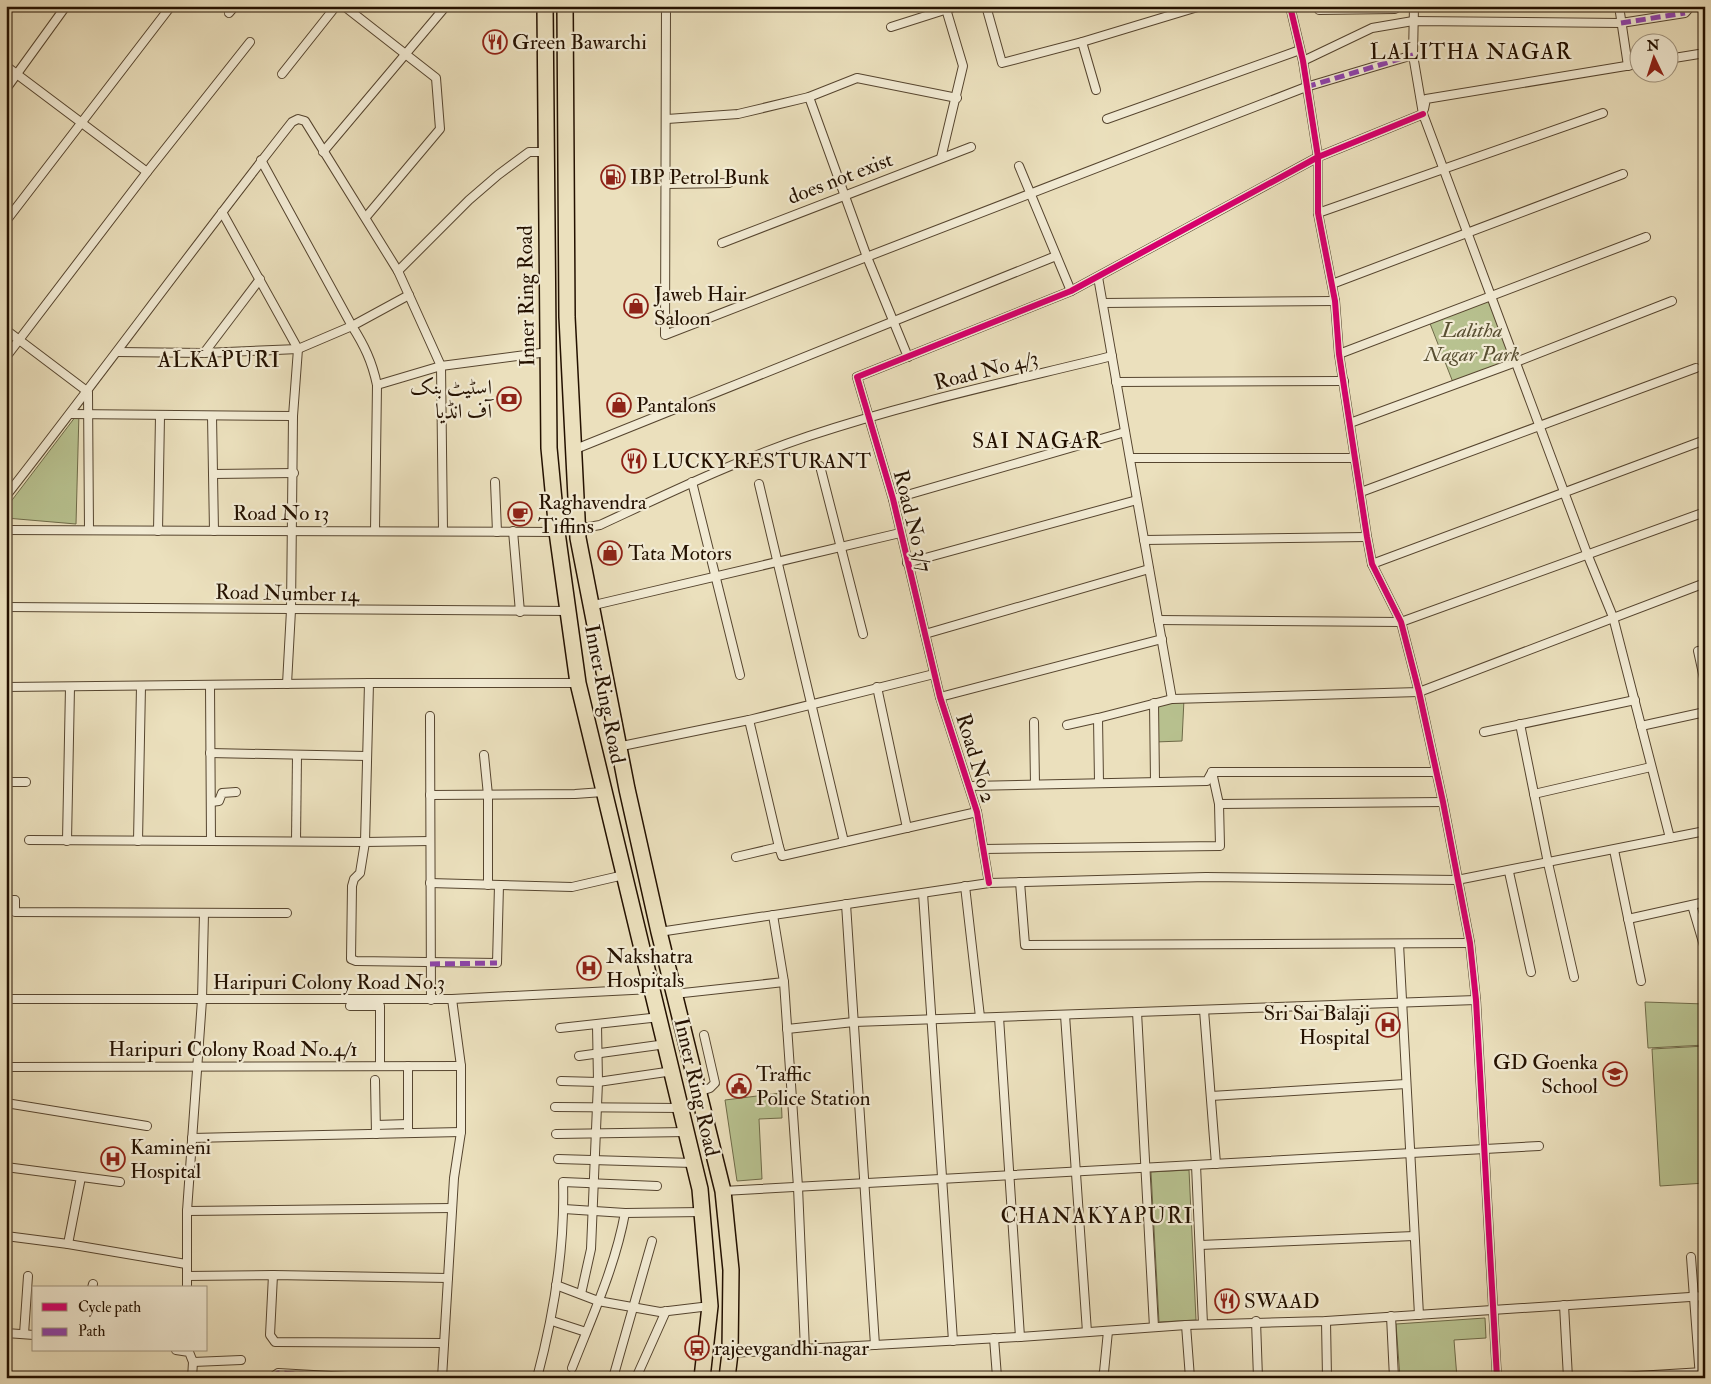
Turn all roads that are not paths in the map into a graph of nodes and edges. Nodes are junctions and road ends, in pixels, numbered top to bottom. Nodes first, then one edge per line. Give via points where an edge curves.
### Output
1 (66, 6) edge
2 (171, 6) edge
3 (235, 6) edge
4 (336, 6) edge
5 (344, 6) edge
6 (446, 6) edge
7 (545, 6) edge
8 (564, 6) edge
9 (666, 6) edge
10 (957, 6) edge
11 (986, 6) edge
12 (1201, 6) edge
13 (1290, 6) edge
14 (1414, 6) edge
15 (1619, 6) edge
16 (1691, 6) edge
17 (1394, 8) edge
18 (946, 9) junction
19 (1319, 10) dead end
20 (229, 13) dead end
21 (1413, 21) junction
22 (1621, 23) junction
23 (1399, 24) junction
24 (891, 26) dead end
25 (250, 42) dead end
26 (1082, 42) junction
27 (1300, 50) junction
28 (1705, 53) edge
29 (405, 55) junction
30 (1414, 55) junction
31 (1678, 57) edge
32 (1303, 61) junction
33 (6, 66) edge
34 (1628, 66) joint
35 (282, 74) dead end
36 (18, 75) junction
37 (1306, 87) junction
38 (6, 89) edge
39 (1096, 90) dead end
40 (809, 97) junction
41 (956, 98) junction
42 (1603, 113) dead end
43 (1423, 114) junction
44 (667, 119) junction
45 (1107, 119) dead end
46 (83, 124) junction
47 (972, 147) dead end
48 (323, 152) junction
49 (546, 152) junction
50 (1318, 157) junction
51 (941, 158) junction
52 (261, 160) junction
53 (1019, 166) dead end
54 (1444, 170) junction
55 (147, 172) junction
56 (1623, 174) dead end
57 (729, 183) dead end
58 (667, 184) junction
59 (846, 195) junction
60 (1031, 195) junction
61 (222, 212) junction
62 (1318, 213) junction
63 (366, 217) junction
64 (6, 221) edge
65 (1466, 234) junction
66 (1646, 237) dead end
67 (722, 243) dead end
68 (1056, 256) junction
69 (867, 257) junction
70 (398, 270) junction
71 (1098, 276) junction
72 (260, 279) junction
73 (1332, 284) junction
74 (1071, 291) junction
75 (409, 295) junction
76 (1491, 297) junction
77 (1335, 300) junction
78 (1672, 300) dead end
79 (1103, 303) junction
80 (893, 321) junction
81 (352, 326) junction
82 (6, 330) edge
83 (19, 340) junction
84 (298, 350) junction
85 (117, 352) junction
86 (548, 352) junction
87 (204, 353) junction
88 (1339, 354) junction
89 (1112, 356) junction
90 (6, 357) edge
91 (908, 357) junction
92 (1516, 362) junction
93 (442, 366) junction
94 (1696, 368) dead end
95 (1344, 381) junction
96 (1116, 382) junction
97 (377, 385) junction
98 (88, 392) junction
99 (70, 414) junction
100 (89, 415) junction
101 (160, 416) junction
102 (212, 416) junction
103 (292, 416) junction
104 (869, 417) junction
105 (1350, 423) junction
106 (1539, 427) junction
107 (1125, 432) junction
108 (1705, 440) edge
109 (573, 450) junction
110 (1130, 458) junction
111 (1354, 458) junction
112 (820, 466) dead end
113 (294, 473) junction
114 (213, 474) junction
115 (495, 482) dead end
116 (692, 482) junction
117 (759, 484) dead end
118 (1361, 492) junction
119 (1565, 492) junction
120 (6, 496) edge
121 (893, 499) junction
122 (1137, 500) junction
123 (1705, 512) edge
124 (577, 529) junction
125 (6, 530) edge
126 (89, 530) junction
127 (158, 530) junction
128 (214, 531) junction
129 (292, 531) junction
130 (375, 531) junction
131 (443, 531) junction
132 (513, 531) junction
133 (497, 532) junction
134 (556, 532) junction
135 (900, 532) junction
136 (1366, 537) junction
137 (1144, 540) junction
138 (840, 547) junction
139 (1588, 556) junction
140 (778, 561) junction
141 (907, 563) junction
142 (1372, 564) junction
143 (1149, 569) junction
144 (714, 577) junction
145 (1705, 584) edge
146 (590, 606) junction
147 (6, 607) edge
148 (291, 610) junction
149 (568, 611) junction
150 (520, 612) junction
151 (1613, 617) junction
152 (1158, 620) junction
153 (1401, 622) junction
154 (863, 634) dead end
155 (925, 634) junction
156 (1162, 639) junction
157 (1705, 650) edge
158 (934, 674) junction
159 (740, 675) dead end
160 (369, 683) junction
161 (578, 683) junction
162 (1705, 683) edge
163 (288, 684) junction
164 (210, 685) junction
165 (141, 686) junction
166 (70, 687) junction
167 (877, 687) junction
168 (6, 688) edge
169 (1419, 692) junction
170 (940, 697) junction
171 (1172, 699) junction
172 (1635, 700) junction
173 (1154, 703) junction
174 (812, 704) junction
175 (1705, 712) edge
176 (430, 716) dead end
177 (1098, 718) junction
178 (749, 720) junction
179 (1034, 722) dead end
180 (1520, 724) junction
181 (1067, 725) dead end
182 (1642, 726) junction
183 (1484, 732) dead end
184 (617, 747) junction
185 (210, 753) junction
186 (296, 755) junction
187 (484, 755) dead end
188 (367, 756) junction
189 (1651, 767) junction
190 (1212, 772) junction
191 (1436, 772) junction
192 (1155, 781) junction
193 (6, 782) edge
194 (26, 782) dead end
195 (1099, 782) junction
196 (1035, 784) junction
197 (970, 786) junction
198 (236, 792) dead end
199 (603, 792) junction
200 (1534, 794) junction
201 (430, 795) junction
202 (488, 795) junction
203 (210, 802) junction
204 (1443, 802) junction
205 (1220, 804) junction
206 (977, 812) junction
207 (907, 828) junction
208 (1705, 830) edge
209 (615, 838) junction
210 (1670, 838) junction
211 (29, 840) dead end
212 (67, 841) junction
213 (138, 841) junction
214 (211, 841) junction
215 (296, 841) junction
216 (430, 841) junction
217 (365, 842) junction
218 (844, 842) junction
219 (779, 847) junction
220 (640, 849) junction
221 (984, 849) junction
222 (1614, 850) junction
223 (736, 857) dead end
224 (1548, 863) junction
225 (1509, 872) junction
226 (624, 875) junction
227 (1457, 880) junction
228 (1020, 882) junction
229 (430, 883) junction
230 (989, 883) junction
231 (488, 885) junction
232 (499, 885) junction
233 (965, 886) junction
234 (923, 893) junction
235 (6, 900) edge
236 (1705, 902) edge
237 (846, 904) junction
238 (1692, 905) junction
239 (204, 913) junction
240 (287, 914) dead end
241 (773, 915) junction
242 (1628, 919) junction
243 (659, 932) junction
244 (1470, 943) junction
245 (1399, 944) junction
246 (1705, 949) edge
247 (430, 964) junction
248 (1531, 972) dead end
249 (1574, 977) dead end
250 (1641, 981) dead end
251 (784, 982) junction
252 (652, 989) junction
253 (674, 994) junction
254 (6, 999) edge
255 (202, 1000) junction
256 (431, 1000) junction
257 (452, 1000) junction
258 (1476, 1000) junction
259 (1402, 1002) junction
260 (380, 1003) junction
261 (350, 1006) dead end
262 (1204, 1010) junction
263 (1137, 1012) junction
264 (1065, 1014) junction
265 (660, 1017) junction
266 (999, 1017) junction
267 (980, 1018) junction
268 (932, 1019) junction
269 (854, 1022) junction
270 (597, 1025) junction
271 (560, 1028) dead end
272 (787, 1029) junction
273 (704, 1035) dead end
274 (666, 1044) junction
275 (599, 1054) junction
276 (579, 1056) dead end
277 (380, 1066) junction
278 (408, 1066) junction
279 (461, 1066) junction
280 (6, 1067) edge
281 (198, 1067) junction
282 (673, 1072) junction
283 (375, 1080) dead end
284 (560, 1081) dead end
285 (598, 1082) junction
286 (1406, 1084) junction
287 (698, 1092) junction
288 (1211, 1096) junction
289 (6, 1104) edge
290 (597, 1107) junction
291 (555, 1108) dead end
292 (680, 1108) junction
293 (376, 1125) junction
294 (147, 1126) dead end
295 (408, 1129) junction
296 (461, 1132) junction
297 (686, 1132) junction
298 (376, 1134) junction
299 (556, 1134) dead end
300 (596, 1134) junction
301 (192, 1138) junction
302 (1539, 1146) dead end
303 (1484, 1149) junction
304 (1410, 1154) junction
305 (558, 1159) dead end
306 (594, 1160) junction
307 (693, 1164) junction
308 (1216, 1164) junction
309 (1196, 1165) junction
310 (6, 1167) edge
311 (1146, 1168) junction
312 (1076, 1171) junction
313 (1010, 1175) junction
314 (81, 1177) junction
315 (942, 1179) junction
316 (120, 1182) dead end
317 (594, 1183) junction
318 (864, 1183) junction
319 (657, 1186) dead end
320 (798, 1187) junction
321 (723, 1190) junction
322 (452, 1208) junction
323 (564, 1209) junction
324 (592, 1210) junction
325 (187, 1211) junction
326 (702, 1212) junction
327 (624, 1213) junction
328 (6, 1236) edge
329 (1414, 1236) junction
330 (652, 1241) dead end
331 (68, 1244) junction
332 (1200, 1245) junction
333 (1691, 1257) dead end
334 (186, 1264) junction
335 (273, 1275) junction
336 (28, 1276) dead end
337 (187, 1276) junction
338 (448, 1278) junction
339 (556, 1285) junction
340 (188, 1286) edge
341 (581, 1294) junction
342 (1705, 1296) edge
343 (1694, 1297) junction
344 (598, 1301) junction
345 (1564, 1305) junction
346 (710, 1306) junction
347 (634, 1308) junction
348 (1493, 1309) junction
349 (666, 1311) junction
350 (1418, 1314) junction
351 (1391, 1316) junction
352 (552, 1321) junction
353 (1256, 1321) junction
354 (1326, 1321) junction
355 (1203, 1324) junction
356 (1186, 1325) junction
357 (1154, 1327) junction
358 (1108, 1331) junction
359 (586, 1332) junction
360 (1087, 1332) junction
361 (6, 1333) edge
362 (24, 1334) junction
363 (32, 1335) edge
364 (1020, 1337) junction
365 (994, 1338) junction
366 (953, 1341) junction
367 (443, 1343) junction
368 (875, 1346) junction
369 (805, 1350) junction
370 (189, 1352) edge
371 (730, 1353) junction
372 (241, 1360) dead end
373 (193, 1362) junction
374 (572, 1368) dead end
375 (1702, 1374) edge
376 (997, 1377) edge
377 (192, 1378) edge
378 (271, 1378) edge
379 (366, 1378) edge
380 (442, 1378) edge
381 (538, 1378) edge
382 (613, 1378) edge
383 (636, 1378) edge
384 (702, 1378) edge
385 (727, 1378) edge
386 (1101, 1378) edge
387 (1190, 1378) edge
388 (1258, 1378) edge
389 (1328, 1378) edge
390 (1394, 1378) edge
391 (1497, 1378) edge
392 (1568, 1378) edge
393 (1604, 1378) edge

1 - 36 street
2 - 46 street
3 - 20 street
4 - 35 street
5 - 29 street
6 - 29 street
7 - 49 highway, Inner Ring Road
8 - 109 highway, Inner Ring Road via 567,317
9 - 44 street
10 - 18 street
11 - 26 street via 1002,63
12 - 26 street
13 - 27 street
14 - 21 street
15 - 22 street
16 - 22 street via 1685,13
17 - 19 street
17 - 23 street
18 - 24 street
18 - 41 street via 963,66
21 - 22 street
21 - 23 street
21 - 30 street
22 - 34 street
23 - 32 street via 1372,28
25 - 55 street
26 - 39 street
27 - 32 street
27 - 45 street
28 - 31 street
29 - 48 street
29 - 63 street via 436,78 440,129
30 - 37 street
30 - 43 street
32 - 37 street
33 - 36 street
34 - 43 street via 1426,99
36 - 38 street
36 - 46 street
37 - 50 street
37 - 60 street
40 - 41 street via 857,78
40 - 44 street via 738,114
40 - 59 street
41 - 51 street
42 - 54 street
43 - 50 street
43 - 54 street
44 - 58 street
46 - 55 street
46 - 64 street
47 - 51 street, does not exist
48 - 52 street via 304,121 298,119
48 - 63 street
49 - 70 street via 529,152 498,175
49 - 86 highway, Inner Ring Road
50 - 62 street
50 - 71 street
51 - 59 street, does not exist
52 - 61 street
52 - 81 street
53 - 60 street
54 - 62 street
54 - 65 street
55 - 83 street
56 - 65 street
57 - 58 street
58 - 69 street via 665,335
59 - 67 street, does not exist
59 - 69 street
60 - 68 street
60 - 69 street
61 - 72 street
61 - 85 street
62 - 73 street
63 - 70 street
65 - 73 street
65 - 76 street
66 - 76 street
68 - 74 street
68 - 80 street
69 - 80 street
70 - 75 street
71 - 74 street
71 - 79 street
72 - 84 street
72 - 87 street
73 - 77 street
74 - 91 street
75 - 81 street
75 - 93 street
76 - 88 street
76 - 92 street
77 - 79 street
77 - 88 street
78 - 92 street
79 - 89 street
80 - 91 street
80 - 109 street
81 - 84 street
81 - 97 street via 368,352
82 - 83 street
83 - 90 street
83 - 98 street
84 - 87 street
84 - 103 street
85 - 87 street
85 - 98 street
86 - 93 street
86 - 134 highway, Inner Ring Road via 549,448
88 - 95 street
89 - 96 street
89 - 104 street, Road No 4/3
91 - 104 street, Road No 3/7 via 856,377
92 - 105 street
92 - 106 street
93 - 97 street
93 - 131 street
94 - 106 street
95 - 96 street
95 - 105 street
96 - 107 street
97 - 130 street
98 - 99 street
98 - 100 street
99 - 100 street
99 - 120 street
100 - 101 street
100 - 126 street
101 - 102 street
101 - 127 street
102 - 103 street
102 - 114 street
103 - 113 street
104 - 116 street, Road No 4/3 via 750,457
104 - 121 street, Road No 3/7
105 - 111 street
106 - 118 street
106 - 119 street
107 - 110 street
107 - 121 street
108 - 119 street
109 - 124 highway, Inner Ring Road
110 - 111 street
110 - 122 street
111 - 118 street
112 - 138 street
113 - 114 street
113 - 129 street
114 - 128 street
115 - 133 street
116 - 124 street, Road No 4/3 via 600,524
116 - 144 street
117 - 140 street
118 - 136 street
119 - 139 street
119 - 142 street
121 - 135 street, Road No 3/7
122 - 137 street
122 - 141 street
123 - 139 street
124 - 146 highway, Inner Ring Road
125 - 126 street, Road No 13
126 - 127 street, Road No 13
127 - 128 street, Road No 13
128 - 129 street, Road No 13
129 - 130 street, Road No 13
129 - 148 street
130 - 131 street, Road No 13
131 - 133 street, Road No 13
132 - 133 street, Road No 13
132 - 134 street, Road No 13
132 - 150 street
134 - 149 highway, Inner Ring Road
135 - 138 street
135 - 141 street, Road No 3/7
136 - 137 street
136 - 142 street
137 - 143 street
138 - 140 street
138 - 154 street
139 - 151 street
139 - 153 street
140 - 144 street
140 - 174 street
141 - 155 street, Road No 3/7
142 - 153 street
143 - 152 street
143 - 155 street
144 - 146 street
144 - 159 street
145 - 151 street
146 - 184 highway, Inner Ring Road
147 - 148 street, Road Number 14
148 - 150 street, Road Number 14
148 - 163 street
149 - 150 street, Road Number 14
149 - 161 highway, Inner Ring Road
151 - 169 street
151 - 172 street
152 - 153 street
152 - 156 street
153 - 169 street
155 - 158 street, Road No 3/7
156 - 170 street
156 - 171 street
157 - 162 street via 1698,651
158 - 167 street
158 - 170 street, Road No 2
160 - 161 street
160 - 163 street
160 - 188 street
161 - 199 highway, Inner Ring Road
163 - 164 street
164 - 165 street
164 - 185 street
165 - 166 street
165 - 213 street
166 - 168 street
166 - 212 street
167 - 174 street
167 - 207 street
169 - 171 street
169 - 191 street
170 - 197 street, Road No 2
171 - 173 street
172 - 180 street
172 - 182 street
173 - 177 street
173 - 192 street
174 - 178 street
174 - 218 street
175 - 182 street
176 - 201 street
177 - 181 street
177 - 195 street
178 - 184 street
178 - 219 street
179 - 196 street
180 - 183 street
180 - 200 street
182 - 189 street
184 - 220 highway, Inner Ring Road
185 - 186 street
185 - 203 street
186 - 188 street
186 - 215 street
187 - 202 street
188 - 217 street
189 - 200 street
189 - 210 street
190 - 191 street
190 - 192 street via 1207,780
190 - 205 street
191 - 204 street
192 - 195 street
193 - 194 street
195 - 196 street
196 - 197 street
197 - 206 street, Road No 2
198 - 203 street via 222,794 219,801
199 - 202 street
199 - 209 highway, Inner Ring Road
200 - 224 street
201 - 202 street
201 - 216 street
202 - 231 street
203 - 214 street
204 - 205 street
204 - 227 street
205 - 221 street via 1220,846
206 - 207 street
206 - 221 street, Road No 2
207 - 218 street
208 - 210 street
209 - 220 highway via 626,846
209 - 226 highway, Inner Ring Road
210 - 222 street
211 - 212 street
212 - 213 street
213 - 214 street
214 - 215 street
215 - 217 street
216 - 217 street
216 - 229 street
217 - 247 street via 360,873 352,886 351,959
218 - 219 street via 782,856
219 - 223 street
220 - 243 highway, Inner Ring Road
221 - 230 street, Road No 2
222 - 224 street
222 - 242 street
224 - 225 street
224 - 249 street
225 - 227 street
225 - 248 street
226 - 232 street via 572,887
226 - 252 highway, Inner Ring Road
227 - 228 street via 1206,877
227 - 244 street
228 - 230 street
228 - 245 street via 1025,945
229 - 231 street
229 - 247 street
230 - 233 street
231 - 232 street
232 - 247 street via 498,963
233 - 234 street
233 - 267 street
234 - 237 street
234 - 268 street
235 - 239 street via 15,900 15,912
236 - 238 street
237 - 241 street
237 - 269 street
238 - 242 street
238 - 246 street
239 - 240 street
239 - 255 street
241 - 243 street
241 - 251 street
242 - 250 street
243 - 253 highway, Inner Ring Road
244 - 245 street
244 - 258 street
245 - 259 street
247 - 256 street
251 - 253 street
251 - 272 street
252 - 257 street, Haripuri Colony Road No.3
252 - 265 highway, Inner Ring Road
253 - 287 highway, Inner Ring Road
254 - 255 street, Haripuri Colony Road No.3
255 - 260 street, Haripuri Colony Road No.3
255 - 281 street
256 - 257 street, Haripuri Colony Road No.3
256 - 260 street, Haripuri Colony Road No.3
257 - 279 street
258 - 259 street
258 - 303 street
259 - 262 street
259 - 286 street
260 - 261 street
260 - 277 street
262 - 263 street
262 - 288 street
263 - 264 street
263 - 311 street
264 - 266 street
264 - 312 street
265 - 270 street
265 - 274 highway, Inner Ring Road
266 - 267 street
266 - 313 street
267 - 268 street
268 - 269 street
268 - 315 street
269 - 272 street
269 - 318 street
270 - 271 street
270 - 275 street
272 - 320 street
273 - 287 street via 715,1083
274 - 275 street
274 - 282 highway, Inner Ring Road
275 - 276 street
275 - 285 street
277 - 278 street, Haripuri Colony Road No.4/1
277 - 281 street, Haripuri Colony Road No.4/1
278 - 279 street, Haripuri Colony Road No.4/1
278 - 295 street
279 - 296 street
280 - 281 street, Haripuri Colony Road No.4/1
281 - 301 street
282 - 285 street
282 - 292 highway, Inner Ring Road
283 - 293 street
284 - 285 street
285 - 290 street
286 - 288 street
286 - 304 street
287 - 321 highway, Inner Ring Road
288 - 308 street
289 - 294 street
290 - 291 street
290 - 292 street
290 - 300 street
292 - 297 highway, Inner Ring Road
293 - 295 street
293 - 298 street
295 - 296 street
295 - 298 street
296 - 322 street
297 - 300 street
297 - 307 highway, Inner Ring Road
298 - 301 street
299 - 300 street
300 - 306 street
301 - 325 street
302 - 303 street
303 - 304 street
303 - 348 street
304 - 308 street
304 - 329 street
305 - 306 street
306 - 307 street
306 - 317 street
307 - 326 highway, Inner Ring Road
308 - 309 street
309 - 311 street
309 - 332 street
310 - 314 street
311 - 312 street
311 - 357 street
312 - 313 street
312 - 360 street
313 - 315 street
313 - 364 street
314 - 316 street
314 - 331 street
315 - 318 street
315 - 366 street
317 - 319 street
317 - 323 street via 563,1182
317 - 324 street
318 - 320 street
318 - 368 street
320 - 321 street
320 - 369 street
321 - 371 highway, Inner Ring Road via 731,1270
322 - 325 street
322 - 338 street
323 - 324 street
323 - 339 street
324 - 327 street
324 - 341 street via 591,1249
325 - 334 street
326 - 327 street
326 - 346 highway, Inner Ring Road
327 - 344 street via 611,1270
328 - 331 street
329 - 332 street
329 - 350 street
330 - 347 street
331 - 334 street
332 - 355 street
333 - 343 street
334 - 337 street
335 - 337 street
335 - 338 street
335 - 367 street via 270,1335 275,1342
336 - 362 street
337 - 340 street
338 - 367 street
339 - 341 street
339 - 352 street
341 - 344 street
342 - 343 street
343 - 345 street
343 - 375 street
344 - 347 street
344 - 359 street
345 - 348 street
345 - 392 street
346 - 349 street
346 - 384 highway, Inner Ring Road
347 - 349 street
347 - 382 street
348 - 350 street
348 - 391 street
349 - 383 street
350 - 351 street
351 - 354 street
351 - 390 street
352 - 359 street
352 - 381 street
353 - 354 street
353 - 355 street
353 - 388 street
354 - 389 street
355 - 356 street
356 - 357 street
356 - 387 street
357 - 358 street
358 - 360 street
358 - 386 street
359 - 374 street
360 - 364 street
361 - 362 street
362 - 363 street
364 - 365 street
365 - 366 street
365 - 376 street
366 - 368 street
367 - 380 street
368 - 369 street
369 - 371 street
370 - 373 street
371 - 385 highway, Inner Ring Road
372 - 373 street
373 - 377 street
375 - 393 street
378 - 379 street via 278,1373

